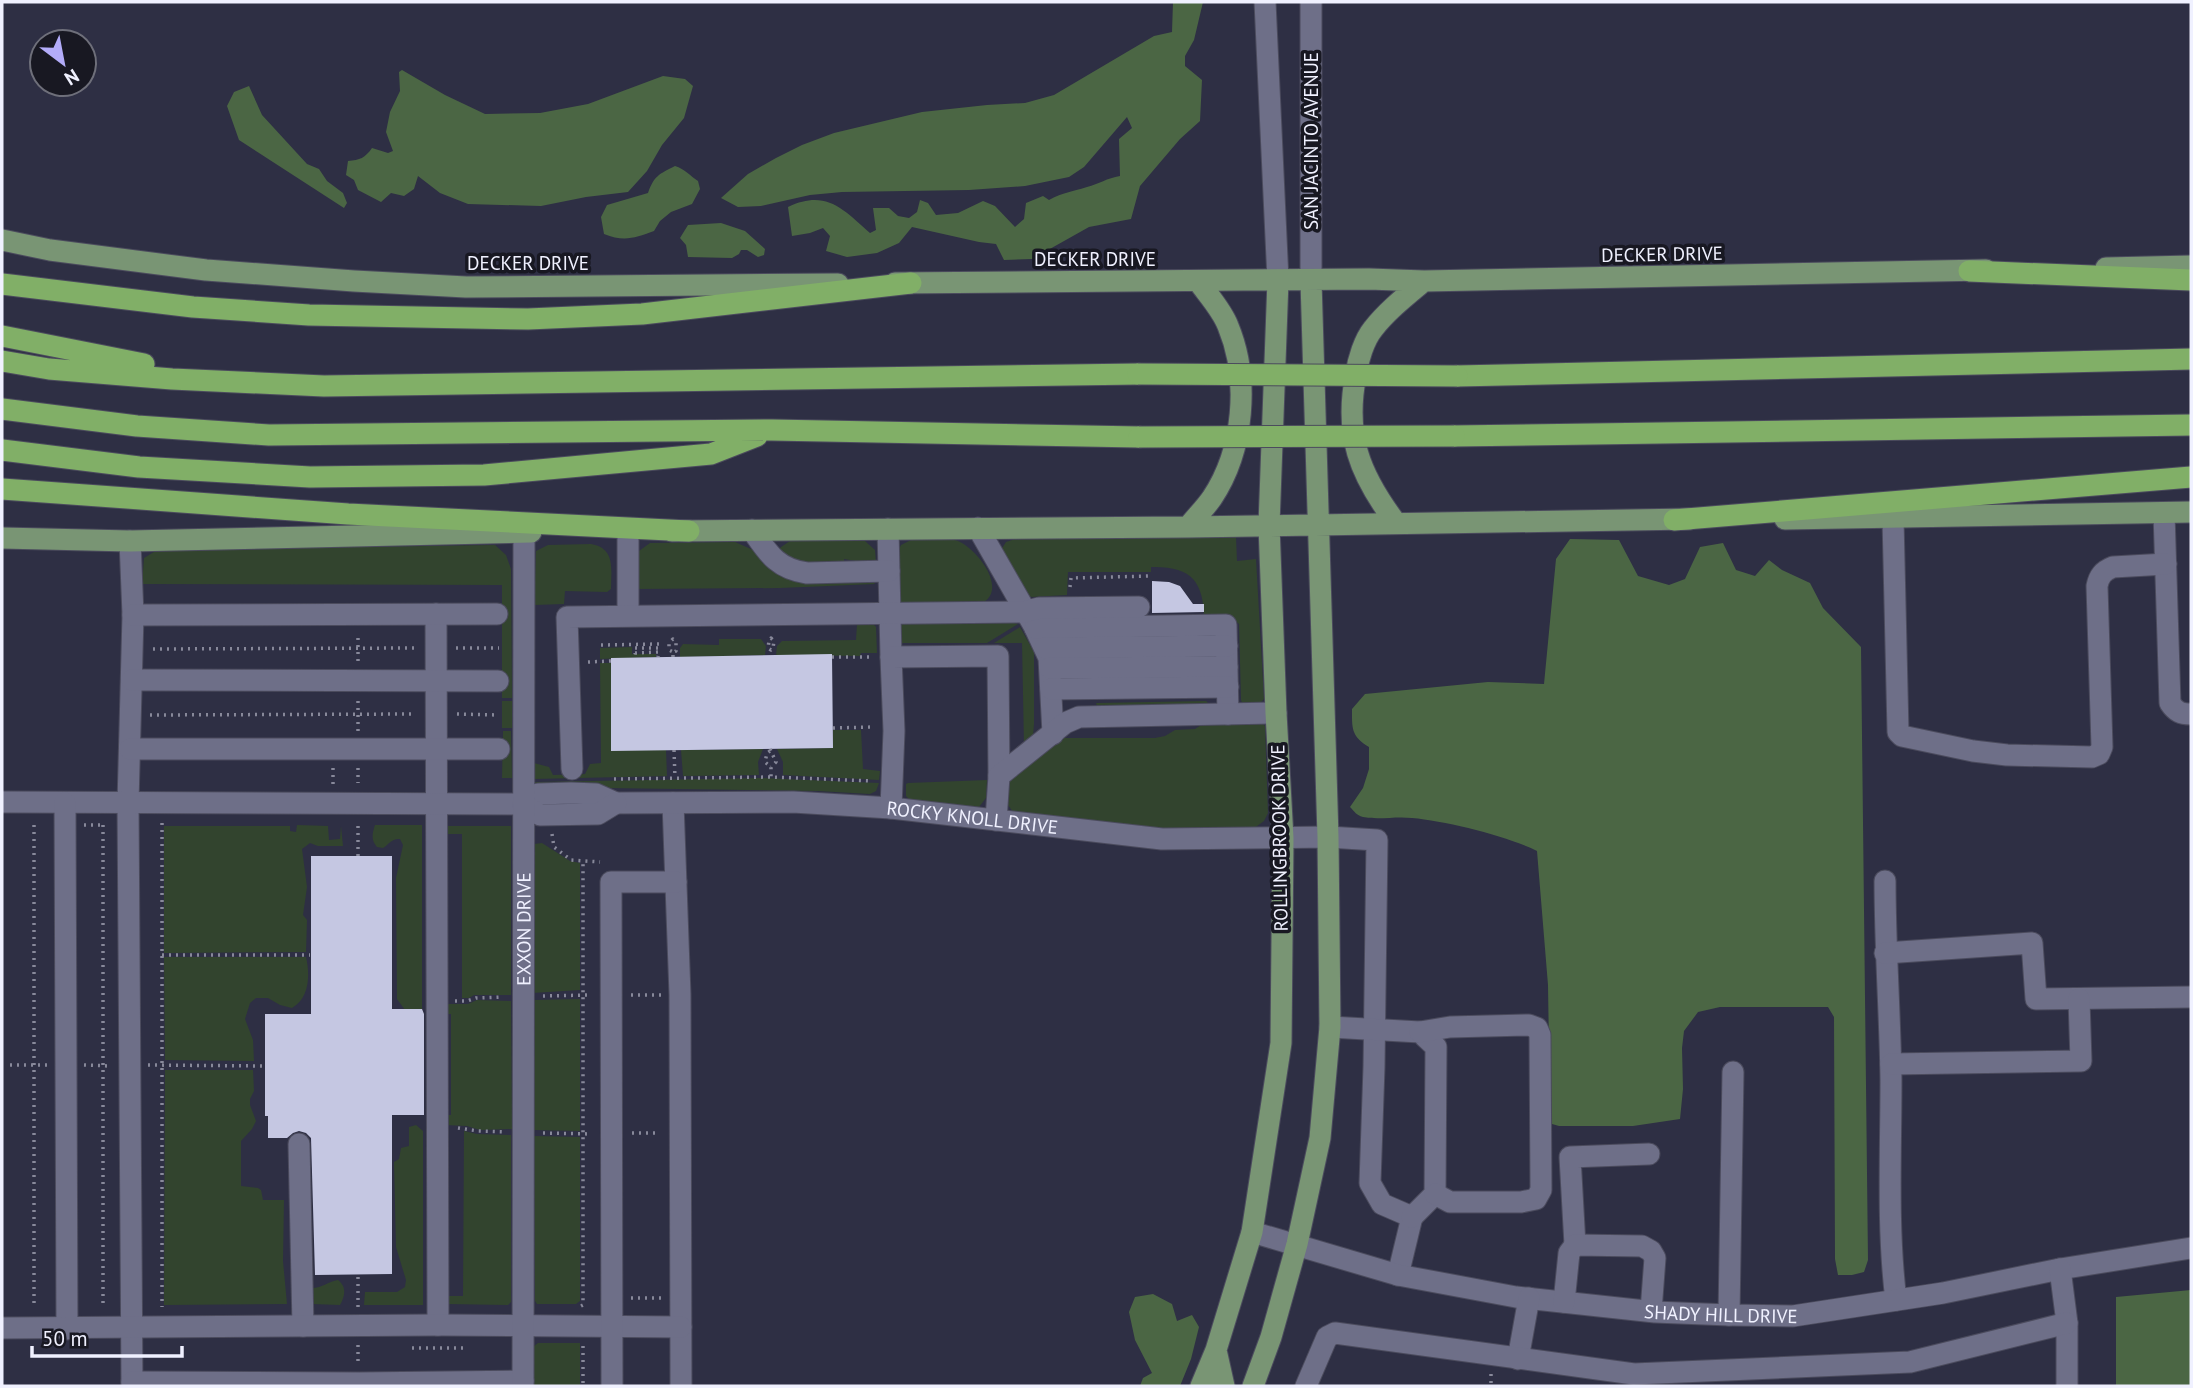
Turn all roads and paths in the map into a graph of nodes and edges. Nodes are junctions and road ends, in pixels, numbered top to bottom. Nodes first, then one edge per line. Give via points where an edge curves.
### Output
1 (1265, 2) edge
2 (1311, 2) edge
3 (2, 240) edge
4 (2191, 266) edge
5 (1969, 271) junction
6 (1278, 280) junction
7 (2191, 280) edge
8 (1198, 281) junction
9 (1311, 281) junction
10 (1423, 281) junction
11 (911, 283) junction
12 (2, 284) edge
13 (2, 336) edge
14 (2191, 359) edge
15 (2, 361) edge
16 (324, 386) junction
17 (2, 409) edge
18 (2191, 425) edge
19 (772, 430) junction
20 (2, 450) edge
21 (2191, 477) edge
22 (2, 489) edge
23 (2191, 512) edge
24 (2164, 513) junction
25 (1893, 519) junction
26 (1674, 520) junction
27 (1396, 523) junction
28 (1319, 525) junction
29 (1269, 526) junction
30 (1188, 527) junction
31 (978, 528) junction
32 (888, 529) junction
33 (752, 530) junction
34 (628, 531) junction
35 (689, 531) junction
36 (524, 532) junction
37 (2, 538) edge
38 (130, 541) junction
39 (2166, 564) junction
40 (889, 571) junction
41 (1150, 576) dead end
42 (1070, 596) dead end
43 (1139, 607) dead end
44 (890, 613) junction
45 (436, 614) junction
46 (496, 614) dead end
47 (133, 615) junction
48 (628, 615) junction
49 (358, 625) dead end
50 (601, 645) dead end
51 (417, 648) dead end
52 (444, 648) dead end
53 (499, 648) dead end
54 (148, 649) dead end
55 (358, 649) junction
56 (659, 657) dead end
57 (832, 657) dead end
58 (891, 657) junction
59 (1044, 657) junction
60 (358, 670) dead end
61 (1227, 672) junction
62 (132, 680) junction
63 (436, 681) junction
64 (498, 681) dead end
65 (358, 692) dead end
66 (1276, 713) junction
67 (444, 714) dead end
68 (2191, 714) edge
69 (148, 715) dead end
70 (358, 715) junction
71 (418, 715) dead end
72 (499, 715) dead end
73 (878, 727) dead end
74 (833, 728) dead end
75 (1053, 734) junction
76 (358, 737) dead end
77 (130, 749) junction
78 (435, 749) junction
79 (499, 749) dead end
80 (674, 750) dead end
81 (770, 750) dead end
82 (358, 760) dead end
83 (572, 769) dead end
84 (771, 776) junction
85 (999, 776) junction
86 (675, 778) junction
87 (611, 779) dead end
88 (358, 783) dead end
89 (892, 783) junction
90 (2, 802) edge
91 (65, 803) junction
92 (128, 803) junction
93 (673, 803) junction
94 (435, 804) junction
95 (523, 804) junction
96 (891, 808) junction
97 (996, 820) junction
98 (162, 823) dead end
99 (358, 823) dead end
100 (34, 824) dead end
101 (103, 825) dead end
102 (551, 825) dead end
103 (1328, 837) junction
104 (1283, 838) junction
105 (358, 856) dead end
106 (583, 862) junction
107 (600, 862) dead end
108 (1885, 881) dead end
109 (676, 882) junction
110 (1885, 953) junction
111 (162, 955) junction
112 (310, 955) dead end
113 (586, 995) junction
114 (625, 995) dead end
115 (680, 995) junction
116 (534, 996) dead end
117 (511, 997) dead end
118 (2191, 997) edge
119 (2079, 999) junction
120 (446, 1001) dead end
121 (1330, 1027) junction
122 (1374, 1029) junction
123 (1420, 1032) junction
124 (1891, 1064) junction
125 (10, 1065) dead end
126 (33, 1065) junction
127 (56, 1065) dead end
128 (79, 1065) dead end
129 (103, 1065) junction
130 (143, 1065) dead end
131 (162, 1065) junction
132 (110, 1066) dead end
133 (265, 1066) dead end
134 (1733, 1073) dead end
135 (455, 1128) dead end
136 (511, 1132) dead end
137 (534, 1133) dead end
138 (583, 1133) junction
139 (623, 1133) dead end
140 (681, 1133) junction
141 (592, 1134) dead end
142 (299, 1144) dead end
143 (1649, 1154) dead end
144 (1435, 1194) junction
145 (1412, 1217) junction
146 (1252, 1233) junction
147 (1297, 1244) junction
148 (1575, 1245) junction
149 (2191, 1248) edge
150 (2060, 1269) junction
151 (358, 1275) dead end
152 (1398, 1275) junction
153 (626, 1298) dead end
154 (681, 1298) junction
155 (1529, 1298) junction
156 (1896, 1300) junction
157 (1564, 1302) junction
158 (34, 1306) dead end
159 (103, 1306) dead end
160 (572, 1306) dead end
161 (162, 1307) dead end
162 (359, 1311) dead end
163 (1651, 1311) junction
164 (1729, 1315) junction
165 (2067, 1323) junction
166 (438, 1325) junction
167 (303, 1326) junction
168 (524, 1326) junction
169 (612, 1326) junction
170 (681, 1327) junction
171 (2, 1328) edge
172 (67, 1329) junction
173 (130, 1329) junction
174 (358, 1343) dead end
175 (412, 1348) dead end
176 (479, 1348) dead end
177 (1216, 1350) junction
178 (1518, 1359) junction
179 (358, 1370) dead end
180 (132, 1384) edge
181 (523, 1384) edge
182 (612, 1386) edge
183 (681, 1386) edge
184 (1201, 1386) edge
185 (1224, 1386) edge
186 (1253, 1386) edge
187 (1306, 1386) edge
188 (2067, 1386) edge

1 - 6 street, SAN JACINTO AVENUE
2 - 9 street, SAN JACINTO AVENUE
3 - 11 main road, DECKER DRIVE via 206,270 466,287
4 - 5 main road, DECKER DRIVE
5 - 7 highway
5 - 10 main road, DECKER DRIVE
6 - 8 main road, DECKER DRIVE
6 - 9 main road, DECKER DRIVE
6 - 29 main road, ROLLINGBROOK DRIVE
8 - 11 main road, DECKER DRIVE
8 - 30 main road via 1228,323 1242,387 1235,449 1226,473
9 - 10 main road, DECKER DRIVE
9 - 28 main road
10 - 27 main road via 1371,331 1351,397 1360,465 1375,496
11 - 12 highway via 642,314 528,319 309,315 193,307
13 - 16 highway via 131,362
14 - 16 highway, bridge via 1457,376 1138,374
15 - 16 highway via 49,369
17 - 19 highway via 137,426 269,435
18 - 19 highway, bridge via 1454,436 1139,437
19 - 20 highway via 711,454 484,475 310,477 139,467
21 - 26 highway
22 - 35 highway via 348,514
23 - 24 main road
24 - 25 main road
24 - 39 street
25 - 26 main road
25 - 39 street via 1898,732 1973,751 2099,754 2096,586 2105,570 2113,567
26 - 27 main road
27 - 28 main road
28 - 29 main road
28 - 103 main road
29 - 30 main road
29 - 66 main road, ROLLINGBROOK DRIVE
30 - 31 main road
31 - 32 main road
31 - 59 street
32 - 33 main road
32 - 40 street
33 - 35 main road
33 - 40 street via 778,563 795,572
34 - 35 main road
34 - 36 main road
34 - 48 street
36 - 38 main road
36 - 95 street, EXXON DRIVE
37 - 38 main road
38 - 47 street
39 - 68 street via 2170,704 2175,711
40 - 44 street
41 - 42 path via 1071,578
43 - 59 street via 1039,608
44 - 48 street
44 - 58 street
44 - 59 street
45 - 46 street
45 - 47 street
45 - 63 street
47 - 62 street
48 - 83 street via 567,617
49 - 55 path
50 - 56 path via 659,644 659,648 635,648 635,653 659,652
51 - 55 path
52 - 53 path
54 - 55 path
55 - 60 path
57 - 58 path
58 - 85 street via 998,656
58 - 89 street
59 - 61 street
59 - 61 street
59 - 61 street
59 - 75 street
61 - 66 street
61 - 75 street via 1079,717
62 - 63 street
62 - 77 street
63 - 64 street
63 - 78 street
65 - 70 path
66 - 104 main road, ROLLINGBROOK DRIVE
67 - 72 path
69 - 70 path
70 - 71 path
70 - 76 path
73 - 74 path
75 - 85 street
77 - 78 street
77 - 92 street
78 - 79 street
78 - 94 street
80 - 86 path
81 - 84 path via 776,762
82 - 88 path
84 - 86 path
84 - 89 path
85 - 97 street
86 - 87 path
89 - 96 street
90 - 91 street, ROCKY KNOLL DRIVE
91 - 92 street, ROCKY KNOLL DRIVE
91 - 172 street
92 - 94 street, ROCKY KNOLL DRIVE
92 - 173 street
93 - 95 street, ROCKY KNOLL DRIVE via 616,803 596,794 571,793 538,794
93 - 96 street, ROCKY KNOLL DRIVE via 793,802
93 - 109 street
94 - 95 street, ROCKY KNOLL DRIVE
94 - 166 street
95 - 168 street, EXXON DRIVE
96 - 97 street, ROCKY KNOLL DRIVE
97 - 104 street, ROCKY KNOLL DRIVE via 1162,839
98 - 111 path
99 - 105 path
100 - 126 path
101 - 129 path
102 - 106 path via 554,847 571,860
103 - 104 street, ROCKY KNOLL DRIVE
103 - 121 main road
103 - 122 street, ROCKY KNOLL DRIVE via 1377,840
104 - 146 main road, ROLLINGBROOK DRIVE via 1281,1043
106 - 107 path
106 - 113 path
108 - 110 street
109 - 115 street
109 - 169 street via 611,882
110 - 119 street via 2032,943 2036,999
110 - 124 street
111 - 112 path
111 - 131 path
113 - 116 path
113 - 138 path
114 - 115 path
115 - 140 street
117 - 120 path
118 - 119 street
119 - 124 street via 2081,1061
121 - 122 street
121 - 147 main road via 1320,1138
122 - 123 street
122 - 145 street via 1370,1183 1382,1203
123 - 144 street via 1436,1047
123 - 144 street via 1529,1026 1537,1028 1540,1035 1541,1190 1536,1199 1450,1202
124 - 156 street
125 - 126 path
126 - 127 path
126 - 158 path
128 - 129 path
129 - 132 path
129 - 159 path
130 - 131 path
131 - 133 path
131 - 161 path
134 - 164 street
135 - 136 path
137 - 138 path
138 - 141 path
138 - 160 path via 583,1305
139 - 140 path
140 - 154 street
142 - 167 street
143 - 148 street via 1570,1157
144 - 145 street
145 - 152 street
146 - 147 street, SHADY HILL DRIVE
146 - 177 main road, ROLLINGBROOK DRIVE
147 - 152 street, SHADY HILL DRIVE
147 - 186 main road
148 - 157 street via 1569,1253
148 - 163 street via 1642,1246 1651,1251 1656,1258
149 - 150 street, SHADY HILL DRIVE
150 - 156 street, SHADY HILL DRIVE
150 - 165 street
151 - 162 path
152 - 155 street, SHADY HILL DRIVE
153 - 154 path
154 - 170 street
155 - 157 street, SHADY HILL DRIVE
155 - 178 street
156 - 164 street, SHADY HILL DRIVE via 1793,1316
157 - 163 street, SHADY HILL DRIVE
163 - 164 street, SHADY HILL DRIVE
165 - 178 street via 1910,1362 1629,1374
165 - 188 street
166 - 167 street
166 - 168 street
167 - 173 street
168 - 169 street
168 - 181 street, EXXON DRIVE
169 - 170 street
169 - 182 street
170 - 183 street
171 - 172 street
172 - 173 street
173 - 180 street
174 - 179 path
175 - 176 path
177 - 184 main road, ROLLINGBROOK DRIVE
177 - 185 main road
178 - 187 street via 1335,1333 1327,1337
180 - 181 street

